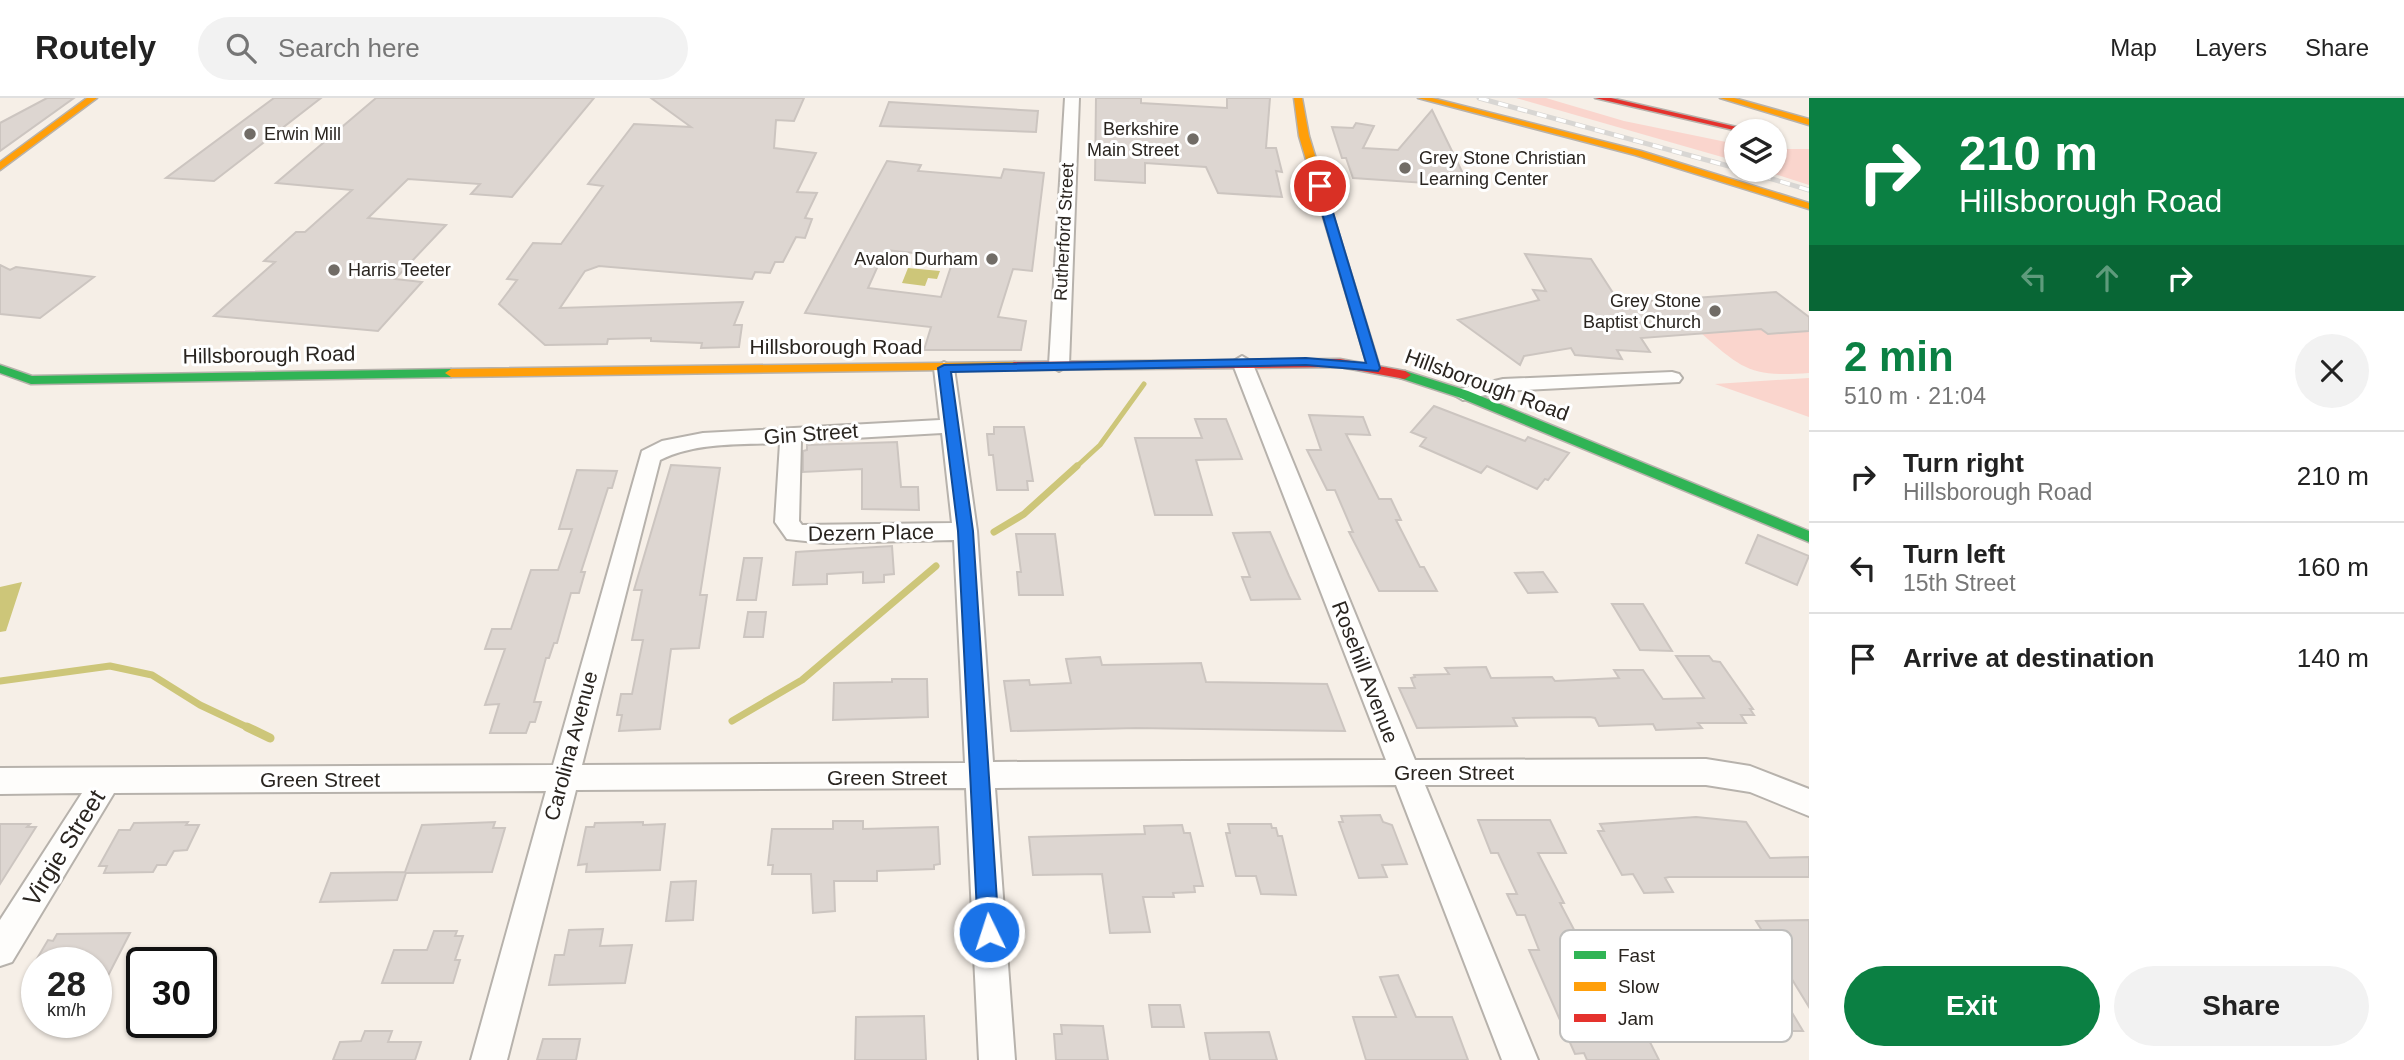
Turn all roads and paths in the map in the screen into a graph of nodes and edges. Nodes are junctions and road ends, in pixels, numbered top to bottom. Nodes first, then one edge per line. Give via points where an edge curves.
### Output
1 (93, 98) edge
2 (1072, 98) edge
3 (1298, 98) edge
4 (1422, 98) edge
5 (1599, 98) edge
6 (1724, 98) edge
7 (1774, 98) edge
8 (1809, 108) edge
9 (1809, 122) edge
10 (1724, 126) edge
11 (0, 167) edge
12 (1809, 205) edge
13 (1242, 362) junction
14 (1059, 365) junction
15 (944, 368) junction
16 (1374, 368) junction
17 (0, 369) edge
18 (1672, 378) dead end
19 (0, 380) edge
20 (31, 380) junction
21 (1463, 394) junction
22 (953, 426) junction
23 (791, 434) junction
24 (670, 446) joint
25 (965, 531) junction
26 (1809, 537) edge
27 (1405, 773) junction
28 (979, 777) junction
29 (563, 778) junction
30 (0, 781) edge
31 (106, 781) junction
32 (1809, 803) edge
33 (0, 950) edge
34 (489, 1060) edge
35 (997, 1060) edge
36 (1520, 1060) edge

1 - 11 main road
2 - 14 street, Rutherford Street
3 - 16 main road via 1304,136
4 - 12 main road via 1638,153
5 - 10 main road
6 - 9 main road
7 - 8 main road
13 - 14 main road, Hillsborough Road
13 - 16 main road, Hillsborough Road via 1325,362
13 - 27 street, Rosehill Avenue
14 - 15 main road, Hillsborough Road
15 - 20 main road, Hillsborough Road
15 - 22 street
16 - 21 main road, Hillsborough Road
17 - 20 main road, Hillsborough Road
18 - 21 street via 1503,385
19 - 20 street
21 - 26 main road, Hillsborough Road
22 - 23 street, Gin Street
22 - 25 street
23 - 24 street, Gin Street
23 - 25 street, Dezern Place via 787,522 795,533
24 - 29 street, Carolina Avenue via 655,451 648,461
25 - 28 street
27 - 28 street, Green Street
27 - 32 street, Green Street via 1719,772 1758,779
27 - 36 street, Rosehill Avenue
28 - 29 street, Green Street
28 - 35 street
29 - 31 street, Green Street
29 - 34 street, Carolina Avenue
30 - 31 street, Green Street
31 - 33 street, Virgie Street

